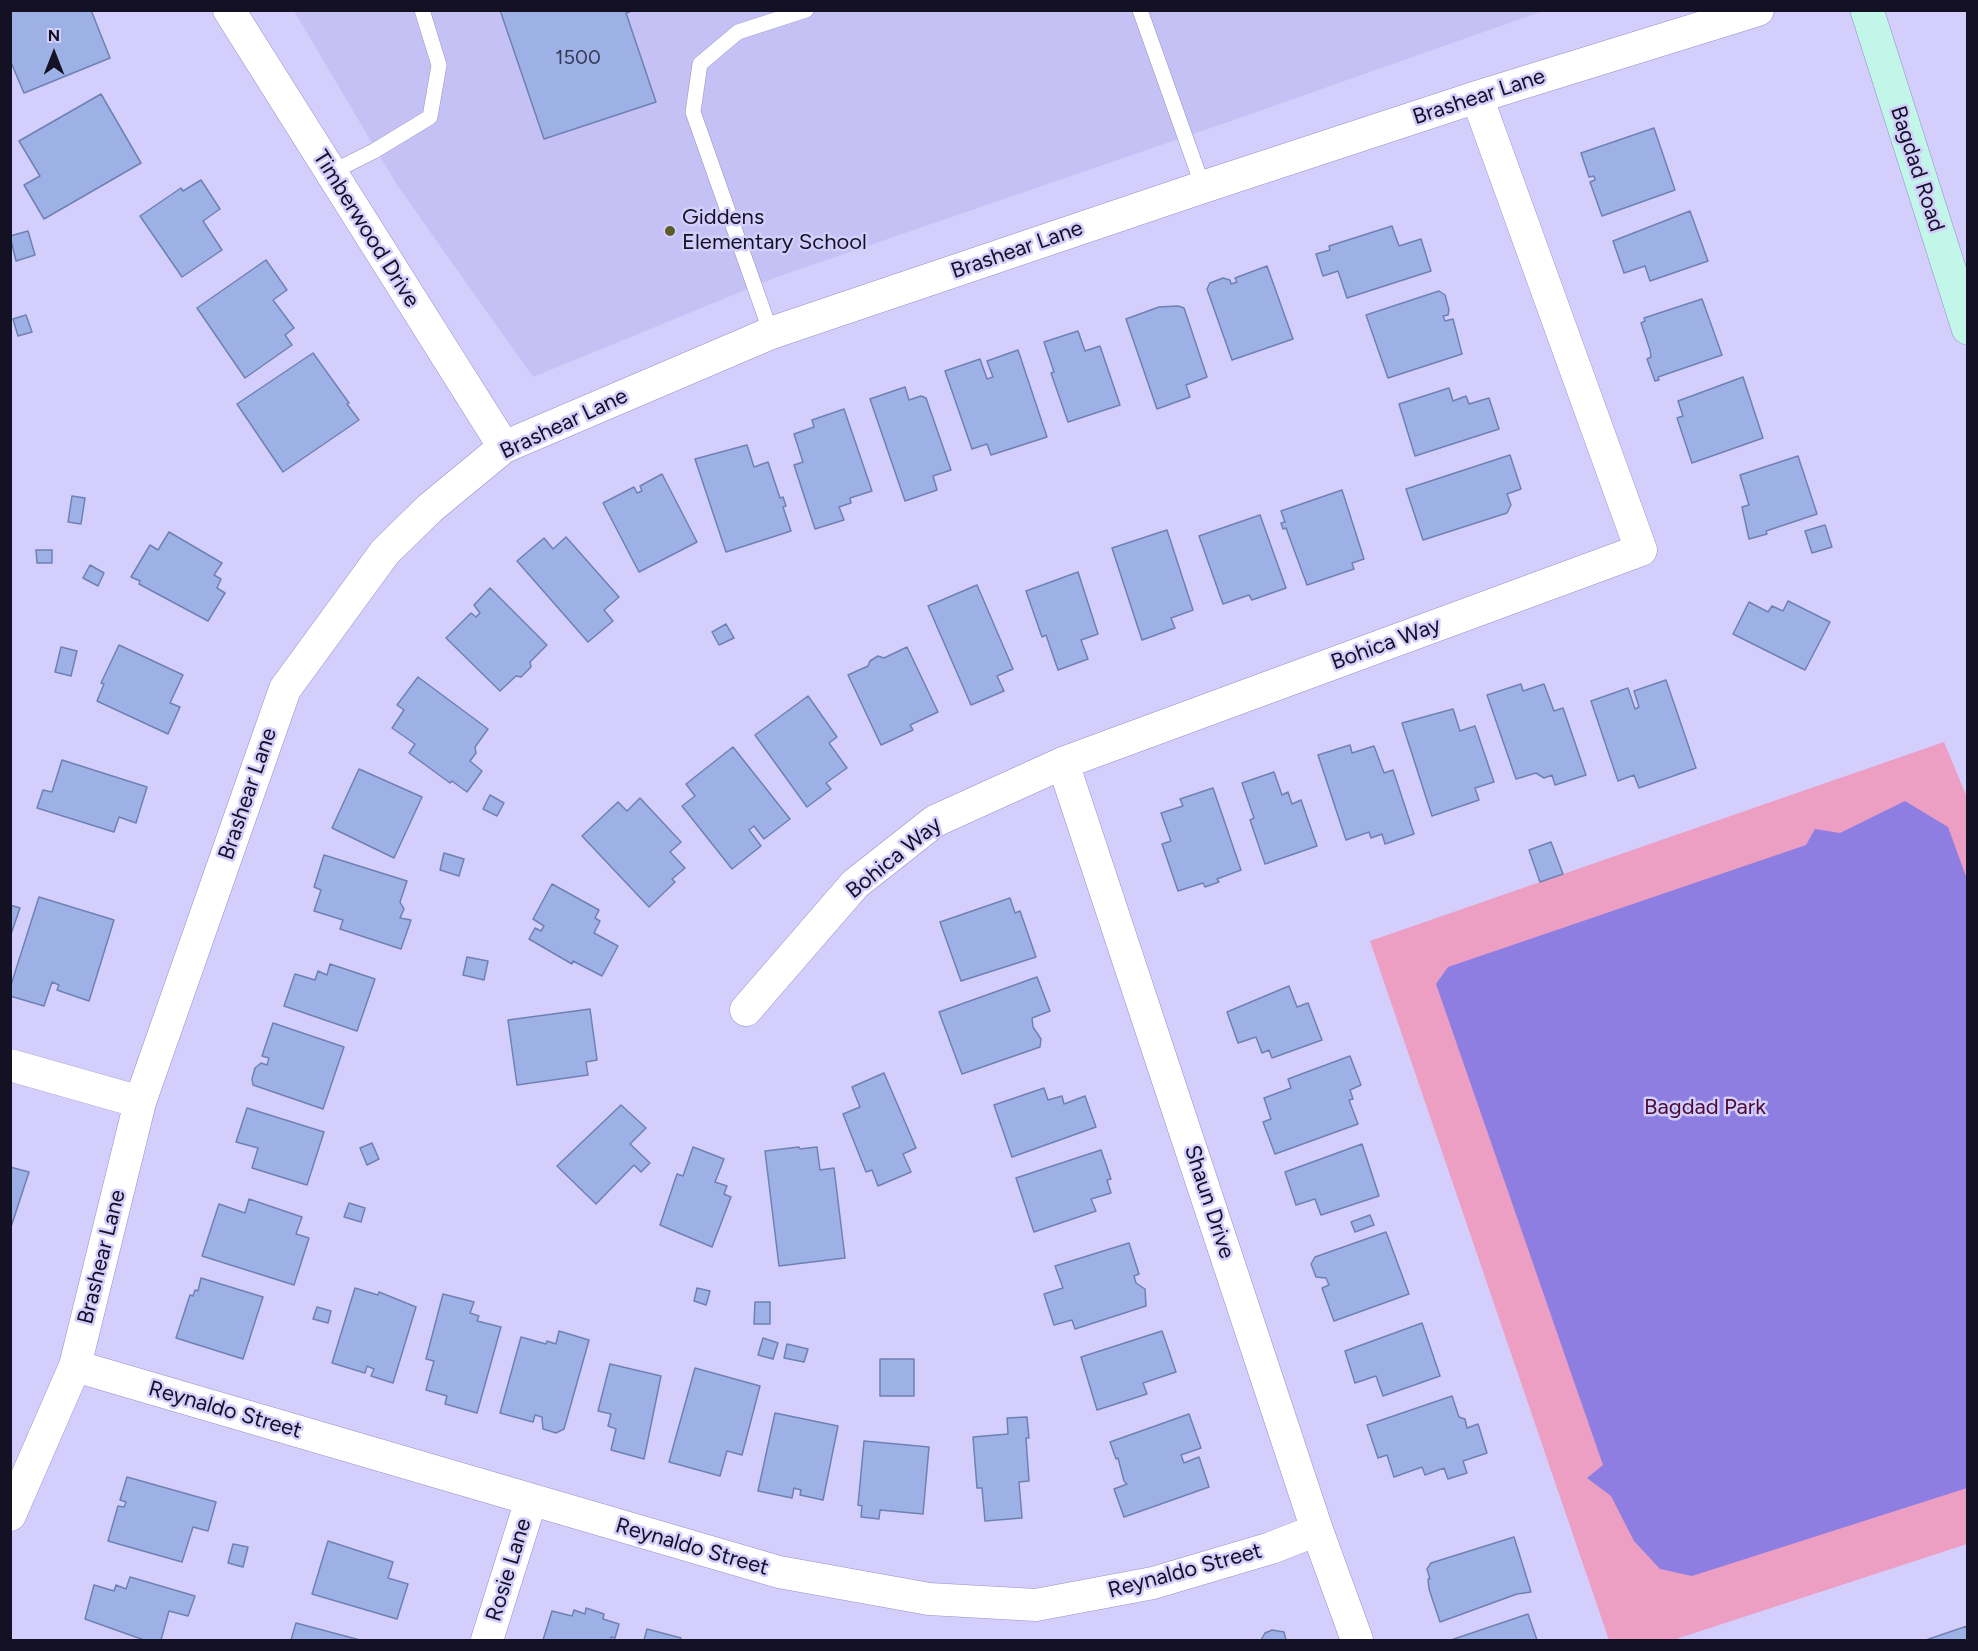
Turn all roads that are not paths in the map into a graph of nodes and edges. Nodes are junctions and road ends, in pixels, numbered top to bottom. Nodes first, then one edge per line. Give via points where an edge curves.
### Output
1 (229, 10) edge
2 (422, 10) edge
3 (806, 10) edge
4 (1140, 10) edge
5 (1758, 10) edge
6 (1867, 10) edge
7 (1477, 97) junction
8 (330, 173) junction
9 (1203, 187) junction
10 (1968, 328) edge
11 (771, 333) junction
12 (504, 447) junction
13 (1063, 762) junction
14 (746, 1010) dead end
15 (10, 1065) edge
16 (140, 1102) junction
17 (75, 1366) junction
18 (531, 1500) junction
19 (10, 1515) edge
20 (1317, 1530) junction
21 (487, 1641) edge
22 (1357, 1641) edge

1 - 8 street, Timberwood Drive
2 - 8 lane via 439,65 430,117
3 - 11 lane via 738,32 700,64 693,112
4 - 9 lane
5 - 7 street, Brashear Lane
6 - 10 main road, Bagdad Road
7 - 9 street, Brashear Lane
7 - 13 street, Bohica Way via 1641,550
8 - 12 street, Timberwood Drive
9 - 11 street, Brashear Lane
11 - 12 street, Brashear Lane
12 - 16 street, Brashear Lane via 430,508 385,552 285,689
13 - 14 street, Bohica Way via 935,821 855,884
13 - 20 street, Shaun Drive
15 - 16 street
16 - 17 street, Brashear Lane
17 - 18 street, Reynaldo Street
17 - 19 street, Brashear Lane
18 - 20 street, Reynaldo Street via 779,1572 929,1599 1036,1605 1153,1583 1272,1548
18 - 21 street, Rosie Lane
20 - 22 street, Shaun Drive

